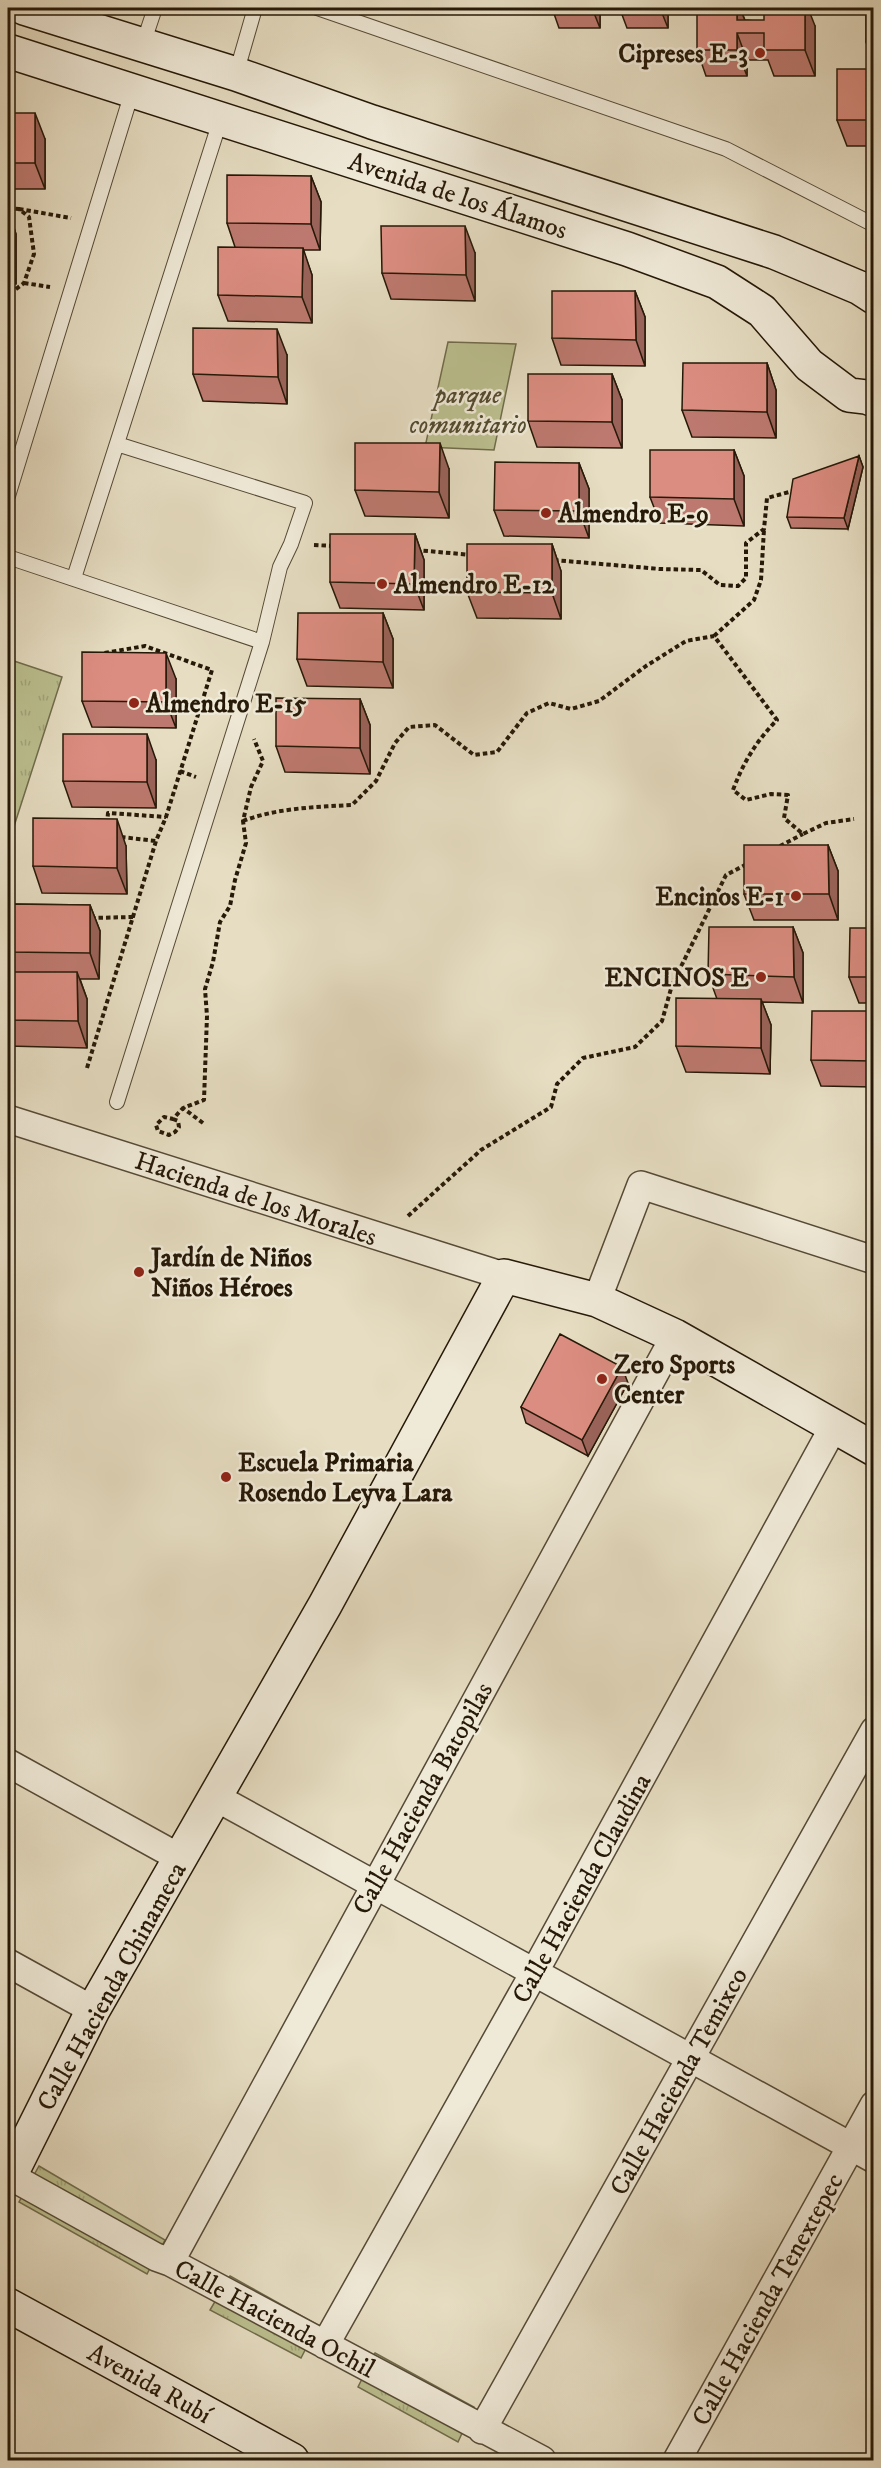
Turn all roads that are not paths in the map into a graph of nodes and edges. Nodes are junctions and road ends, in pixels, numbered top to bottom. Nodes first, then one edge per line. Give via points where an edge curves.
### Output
1 (24, 8) edge
2 (155, 8) edge
3 (255, 8) edge
4 (317, 8) edge
5 (143, 44) junction
6 (8, 51) edge
7 (236, 74) junction
8 (132, 92) junction
9 (221, 118) junction
10 (873, 225) edge
11 (873, 297) edge
12 (871, 395) edge
13 (117, 444) junction
14 (8, 496) edge
15 (8, 557) edge
16 (74, 578) junction
17 (262, 642) junction
18 (117, 1102) dead end
19 (8, 1119) edge
20 (873, 1260) edge
21 (504, 1276) junction
22 (597, 1300) junction
23 (675, 1336) junction
24 (834, 1428) junction
25 (873, 1449) edge
26 (873, 1731) edge
27 (8, 1762) edge
28 (217, 1798) junction
29 (180, 1858) junction
30 (375, 1884) junction
31 (8, 1963) edge
32 (534, 1973) junction
33 (93, 2010) junction
34 (691, 2058) junction
35 (873, 2105) edge
36 (862, 2153) edge
37 (9, 2176) edge
38 (170, 2262) junction
39 (8, 2305) edge
40 (325, 2345) junction
41 (482, 2430) junction
42 (534, 2456) edge
43 (292, 2460) edge
44 (677, 2460) edge

1 - 5 street, Avenida de los Álamos
2 - 5 lane
3 - 7 lane
4 - 10 lane via 726,149
5 - 7 street, Avenida de los Álamos
6 - 8 street, Avenida de los Álamos
7 - 11 street, Avenida de los Álamos via 383,126 774,252
8 - 9 street, Avenida de los Álamos
8 - 14 lane
9 - 12 street, Avenida de los Álamos via 627,249 717,282 762,311 809,365 849,395
9 - 13 lane
13 - 16 lane
13 - 17 lane via 305,503 280,567
15 - 16 lane
16 - 17 lane
17 - 18 lane
19 - 21 street, Hacienda de los Morales
20 - 22 street via 641,1185
21 - 22 street
21 - 28 street, Calle Hacienda Chinameca
22 - 23 street
23 - 24 street
23 - 30 street, Calle Hacienda Batopilas
24 - 25 street
24 - 32 street, Calle Hacienda Claudina
26 - 34 street, Calle Hacienda Temixco
27 - 29 street
28 - 29 street, Calle Hacienda Chinameca
28 - 30 street
29 - 33 street, Calle Hacienda Chinameca
30 - 32 street
30 - 38 street, Calle Hacienda Batopilas
31 - 33 street
32 - 34 street
32 - 40 street, Calle Hacienda Claudina
33 - 37 street, Calle Hacienda Chinameca
34 - 36 street
34 - 41 street, Calle Hacienda Temixco
35 - 36 street, Calle Hacienda Tenextepec
36 - 44 street, Calle Hacienda Tenextepec
37 - 38 street, Calle Hacienda Ochil
38 - 40 street, Calle Hacienda Ochil
39 - 43 street, Avenida Rubí
40 - 41 street, Calle Hacienda Ochil
41 - 42 street, Calle Hacienda Ochil

